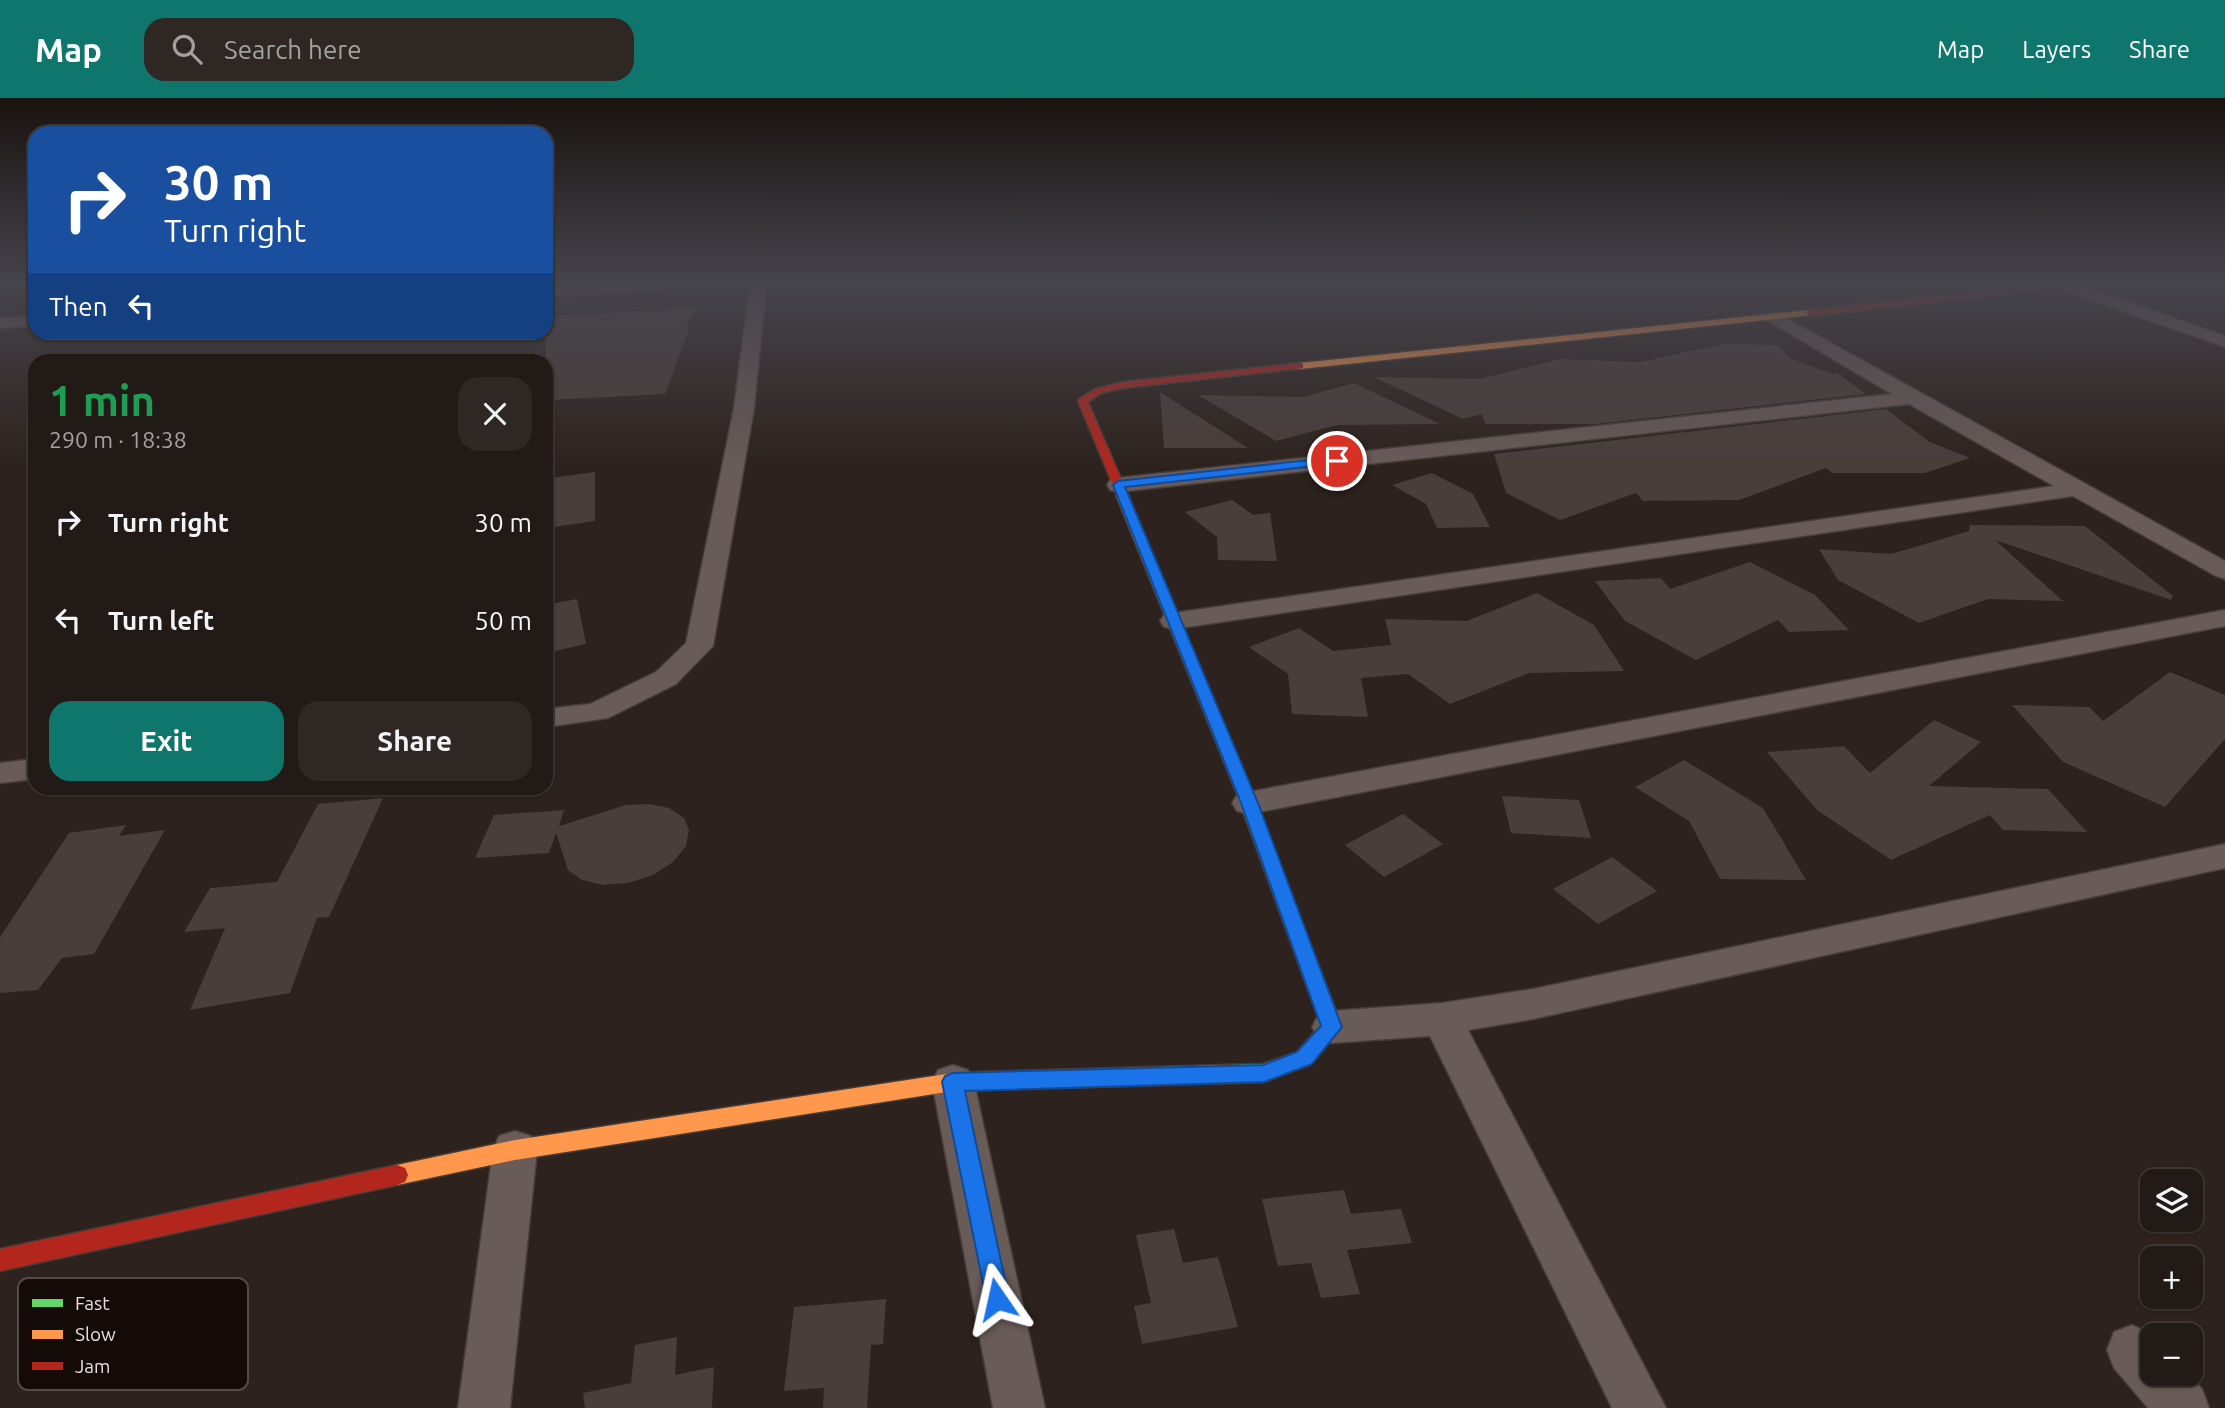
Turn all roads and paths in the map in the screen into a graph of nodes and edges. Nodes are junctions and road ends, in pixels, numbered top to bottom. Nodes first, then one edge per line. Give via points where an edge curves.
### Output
1 (751, 346) edge
2 (1496, 346) edge
3 (1824, 346) edge
4 (1912, 398) junction
5 (1118, 485) junction
6 (2077, 489) junction
7 (2225, 572) edge
8 (2225, 618) edge
9 (1174, 621) junction
10 (553, 717) edge
11 (28, 770) edge
12 (0, 773) edge
13 (1249, 803) junction
14 (2225, 856) edge
15 (1442, 1019) junction
16 (1332, 1027) junction
17 (953, 1082) junction
18 (515, 1150) junction
19 (1, 1261) edge
20 (2164, 1386) edge
21 (484, 1408) edge
22 (1019, 1408) edge
23 (1640, 1408) edge
24 (2183, 1408) edge

1 - 10 street via 744,408 699,646 666,678 597,712
2 - 5 street via 1098,391 1083,401
3 - 4 street
4 - 5 street
4 - 6 street
5 - 9 street
6 - 7 street
6 - 9 street
8 - 13 street
9 - 13 street
11 - 12 street
13 - 16 street
14 - 15 street via 1533,1004
15 - 16 street
15 - 23 street
16 - 17 street via 1304,1058 1264,1073
17 - 18 street
17 - 22 street
18 - 19 street
18 - 21 street
20 - 24 street

